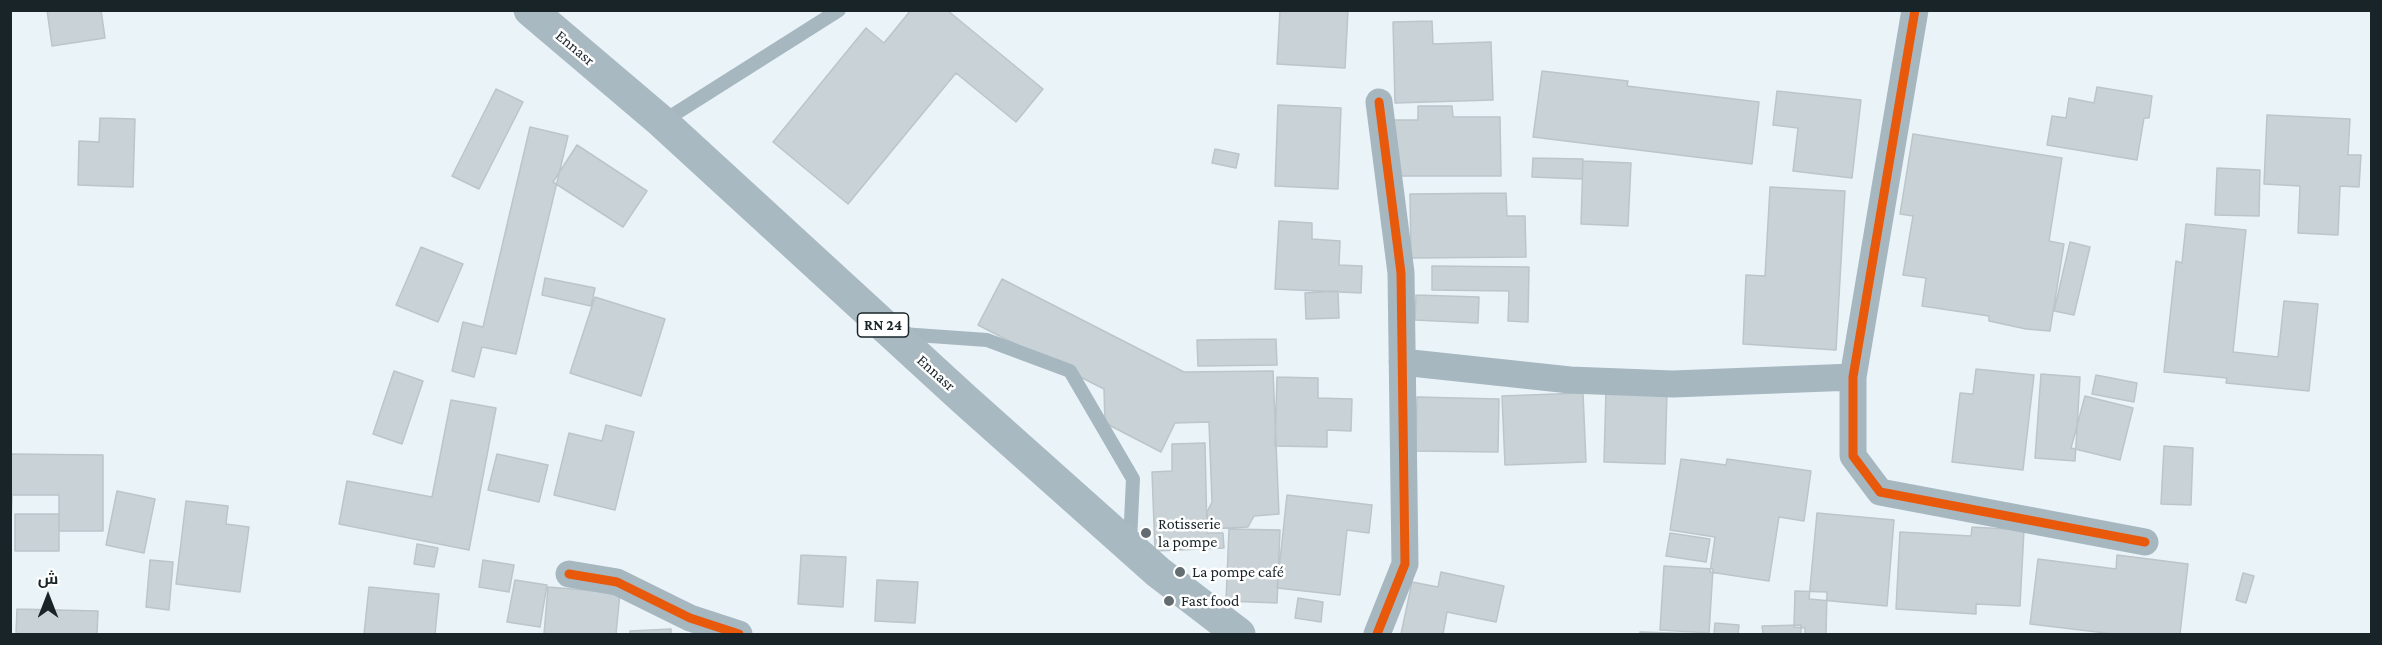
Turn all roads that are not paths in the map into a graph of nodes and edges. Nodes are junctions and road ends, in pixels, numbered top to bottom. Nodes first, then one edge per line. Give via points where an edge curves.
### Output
1 (530, 10) edge
2 (839, 10) edge
3 (1915, 10) edge
4 (1379, 102) dead end
5 (662, 122) junction
6 (892, 333) junction
7 (1402, 362) junction
8 (1853, 377) junction
9 (2145, 542) dead end
10 (1130, 547) junction
11 (569, 574) dead end
12 (739, 634) edge
13 (1239, 634) edge
14 (1377, 634) edge

1 - 5 main road, Ennasr / RN 24
2 - 5 lane
3 - 8 street
4 - 7 street via 1401,273
5 - 6 main road, Ennasr / RN 24
6 - 10 main road, Ennasr / RN 24
6 - 10 lane via 987,340 1070,371 1133,479
7 - 8 street via 1570,380 1673,384
7 - 14 street via 1405,564
8 - 9 street via 1853,456 1880,492
10 - 13 main road, Ennasr / RN 24
11 - 12 street via 617,582 690,618

